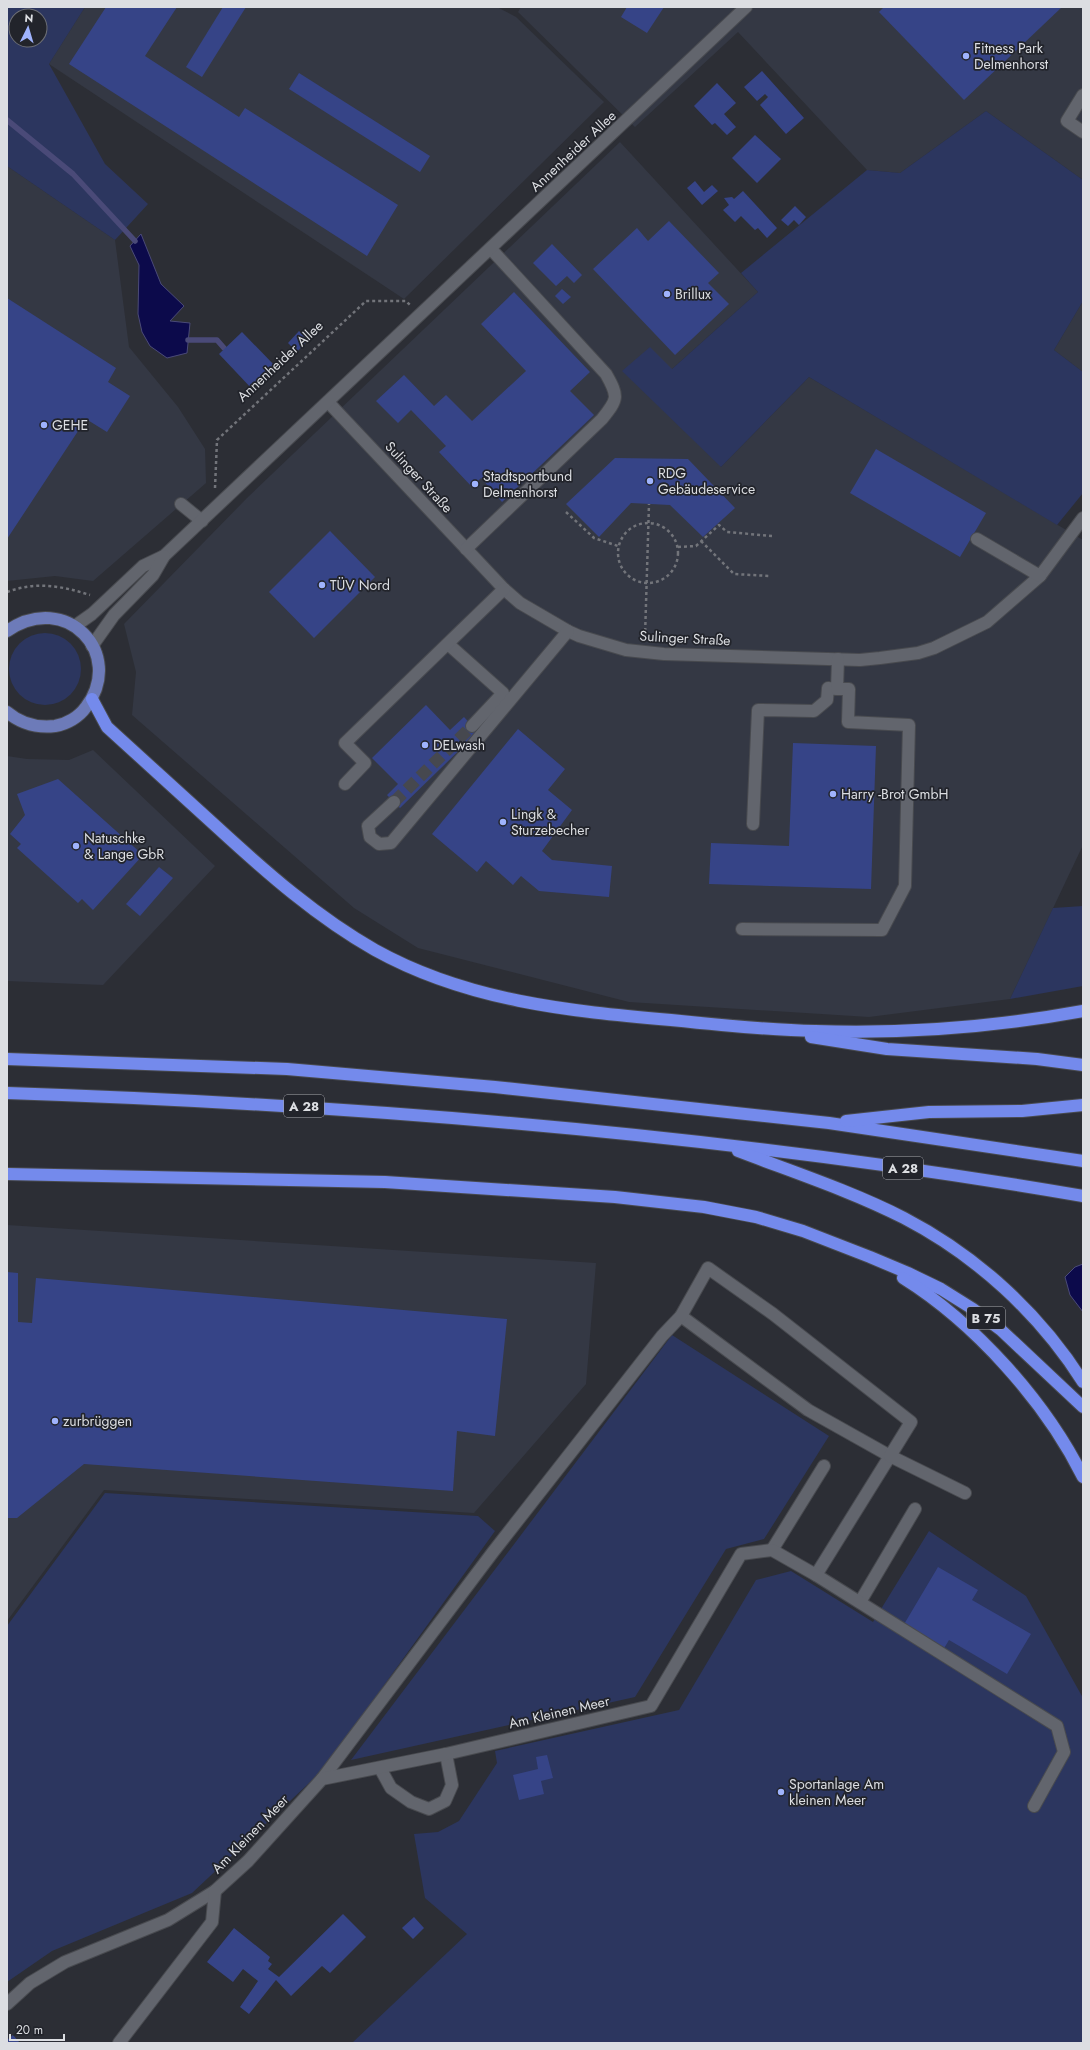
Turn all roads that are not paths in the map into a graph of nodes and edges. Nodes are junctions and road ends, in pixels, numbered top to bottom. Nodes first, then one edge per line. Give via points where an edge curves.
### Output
1 (746, 7) edge
2 (1083, 94) edge
3 (1083, 132) edge
4 (491, 249) junction
5 (328, 402) junction
6 (181, 504) dead end
7 (1083, 518) edge
8 (202, 521) junction
9 (977, 539) dead end
10 (466, 549) junction
11 (164, 556) junction
12 (1040, 576) junction
13 (504, 589) junction
14 (75, 626) junction
15 (7, 631) edge
16 (568, 631) junction
17 (448, 644) junction
18 (92, 646) junction
19 (838, 659) junction
20 (837, 689) junction
21 (92, 699) junction
22 (10, 718) edge
23 (472, 726) tunnel mouth
24 (345, 784) dead end
25 (394, 802) tunnel mouth
26 (753, 824) dead end
27 (742, 929) dead end
28 (1083, 1010) edge
29 (743, 1027) junction
30 (7, 1059) edge
31 (1083, 1065) edge
32 (7, 1093) edge
33 (1083, 1105) edge
34 (829, 1123) junction
35 (722, 1145) junction
36 (1083, 1161) edge
37 (7, 1174) edge
38 (1083, 1196) edge
39 (870, 1257) junction
40 (681, 1316) junction
41 (1083, 1382) edge
42 (1083, 1407) edge
43 (890, 1456) junction
44 (824, 1466) dead end
45 (1083, 1477) edge
46 (965, 1493) dead end
47 (915, 1509) dead end
48 (772, 1550) junction
49 (816, 1575) junction
50 (860, 1602) junction
51 (446, 1754) junction
52 (380, 1768) junction
53 (322, 1779) junction
54 (1034, 1806) dead end
55 (215, 1891) junction
56 (7, 2004) edge
57 (118, 2043) edge

1 - 4 street, Annenheider Allee
2 - 3 street via 1067,122
4 - 5 street, Annenheider Allee
4 - 10 street via 606,374 616,396 602,419
5 - 8 street, Annenheider Allee
5 - 10 street, Sulinger Straße
6 - 8 street
7 - 12 street, Sulinger Straße
8 - 11 street, Annenheider Allee
9 - 12 street
10 - 13 street, Sulinger Straße
11 - 14 street, Annenheider Allee via 143,566
11 - 18 street, Annenheider Allee via 153,575 114,615
12 - 19 street, Sulinger Straße via 987,622 955,639 918,652 866,659
13 - 16 street, Sulinger Straße via 520,603
13 - 17 street
14 - 15 main road via 54,618 41,617 29,619
14 - 18 main road
16 - 19 street, Sulinger Straße via 626,650 645,652
16 - 25 street via 391,843 378,844 370,837 368,826
17 - 23 street via 503,693
17 - 24 street via 345,743 365,763
18 - 21 main road via 98,663 98,682
19 - 20 street
20 - 26 street via 828,688 827,700 814,711 758,710
20 - 27 street via 849,689 848,722 909,725 905,886 882,930
21 - 22 main road via 83,711 59,725 29,725
21 - 29 highway via 107,727 270,876 343,930 375,950 440,980 469,990 533,1005
28 - 29 highway via 940,1029 816,1031
29 - 31 highway via 887,1049 1037,1059
30 - 34 highway, A 28 via 288,1069 495,1087
32 - 35 highway, A 28 via 309,1106 600,1131
33 - 34 highway via 1022,1111 930,1112
34 - 36 highway, A 28
35 - 38 highway, A 28 via 860,1162
35 - 41 highway via 866,1201 902,1217 951,1246 1016,1298 1046,1331
37 - 39 highway via 385,1182 615,1197 704,1207 756,1217 803,1231
39 - 42 highway, B 75 via 908,1273 973,1309 1001,1330
39 - 45 highway via 939,1303 989,1348 1037,1404
40 - 43 street via 808,1410
40 - 43 street via 708,1268 773,1314 911,1422
40 - 53 street via 493,1552
43 - 46 street
43 - 49 street
44 - 48 street
47 - 50 street
48 - 49 street
48 - 51 street, Am Kleinen Meer via 741,1554 650,1706
49 - 50 street
50 - 54 street via 1057,1726 1064,1752
51 - 52 street, Am Kleinen Meer
51 - 52 street via 452,1785 445,1801 429,1809 411,1802 390,1788
52 - 53 street, Am Kleinen Meer
53 - 55 street, Am Kleinen Meer via 248,1861
55 - 56 street, Am Kleinen Meer via 168,1920 65,1962 30,1983
55 - 57 street, Am Kleinen Meer via 212,1922

